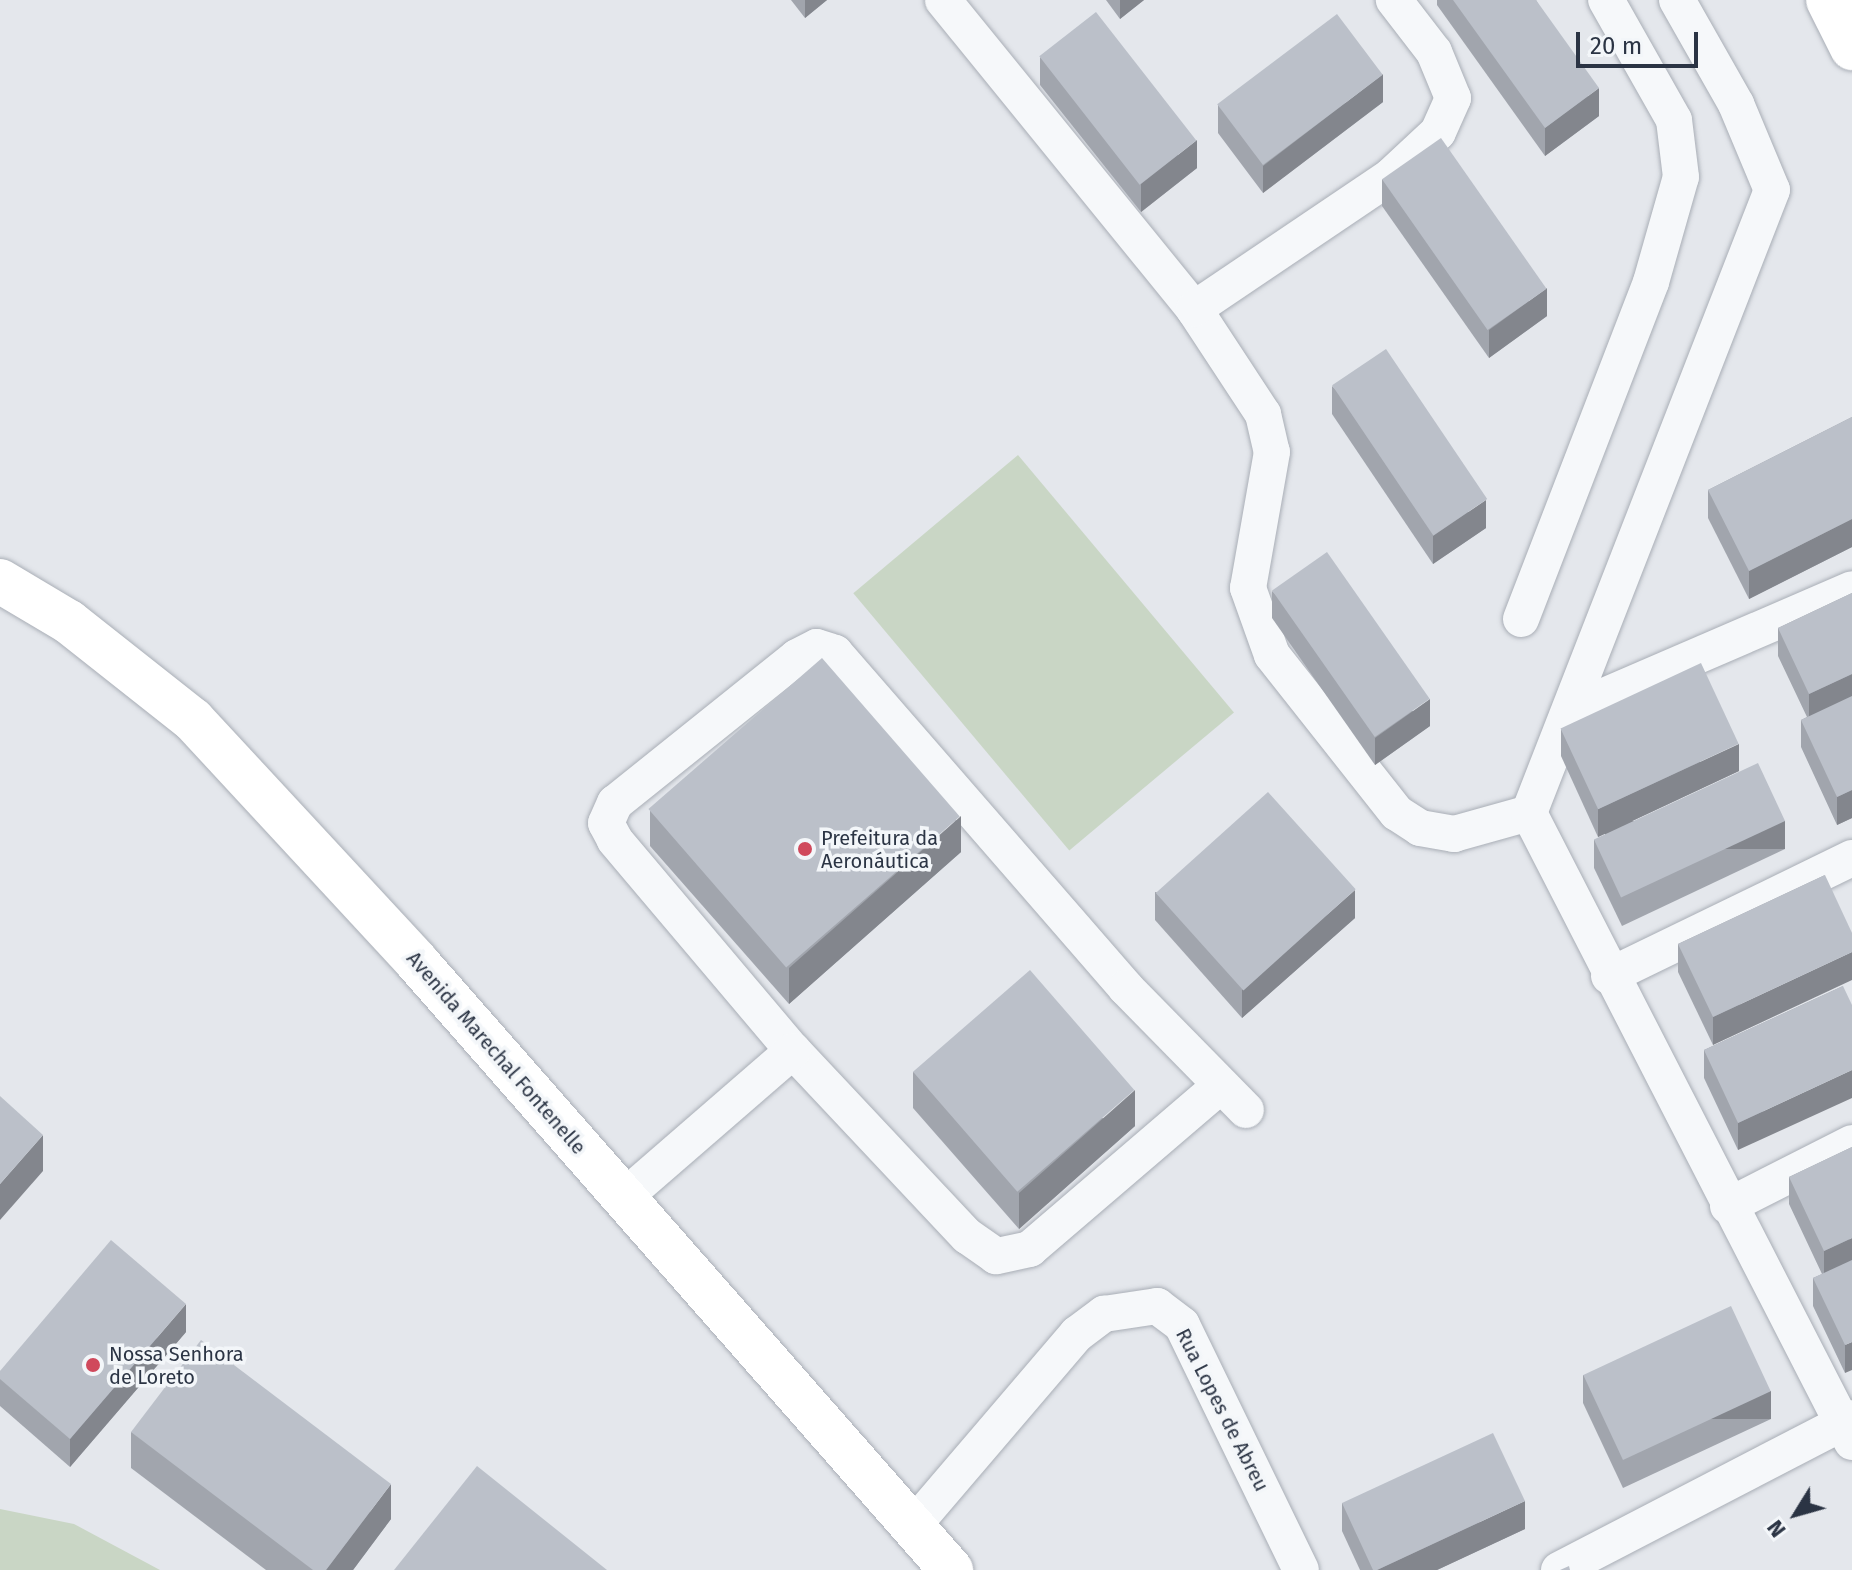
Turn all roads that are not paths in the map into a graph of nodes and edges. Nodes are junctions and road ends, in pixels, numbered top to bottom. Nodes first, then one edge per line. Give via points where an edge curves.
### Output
1 (1394, 0) edge
2 (1606, 0) edge
3 (1677, 0) edge
4 (1828, 0) edge
5 (959, 6) edge
6 (1852, 48) edge
7 (1194, 309) junction
8 (0, 581) edge
9 (1852, 589) edge
10 (1521, 619) dead end
11 (1574, 709) junction
12 (1529, 813) junction
13 (1852, 858) edge
14 (1609, 976) junction
15 (793, 1051) junction
16 (1852, 1143) edge
17 (623, 1198) junction
18 (1728, 1206) junction
19 (1849, 1428) edge
20 (912, 1527) junction
21 (951, 1570) edge
22 (1301, 1570) edge
23 (1559, 1570) edge

1 - 7 street via 1434,52 1453,98 1438,132 1391,176
2 - 10 street via 1674,120 1681,177 1651,282
3 - 11 street via 1736,104 1772,190
4 - 6 main road
5 - 7 street
7 - 12 street via 1263,414 1272,452 1248,588 1272,655 1397,813 1420,828 1454,834
8 - 17 main road, Avenida Marechal Fontenelle via 69,622 193,720
9 - 11 street
11 - 12 street
12 - 14 street
13 - 14 street
14 - 18 street
15 - 15 street via 606,823 615,803 817,647 835,653 1062,917 1233,1098 1012,1258 967,1236
15 - 17 street
16 - 18 street
17 - 20 main road, Avenida Marechal Fontenelle
18 - 19 street
19 - 23 street
20 - 21 main road, Avenida Marechal Fontenelle
20 - 22 street, Rua Lopes de Abreu via 1077,1334 1104,1314 1157,1306 1182,1325

